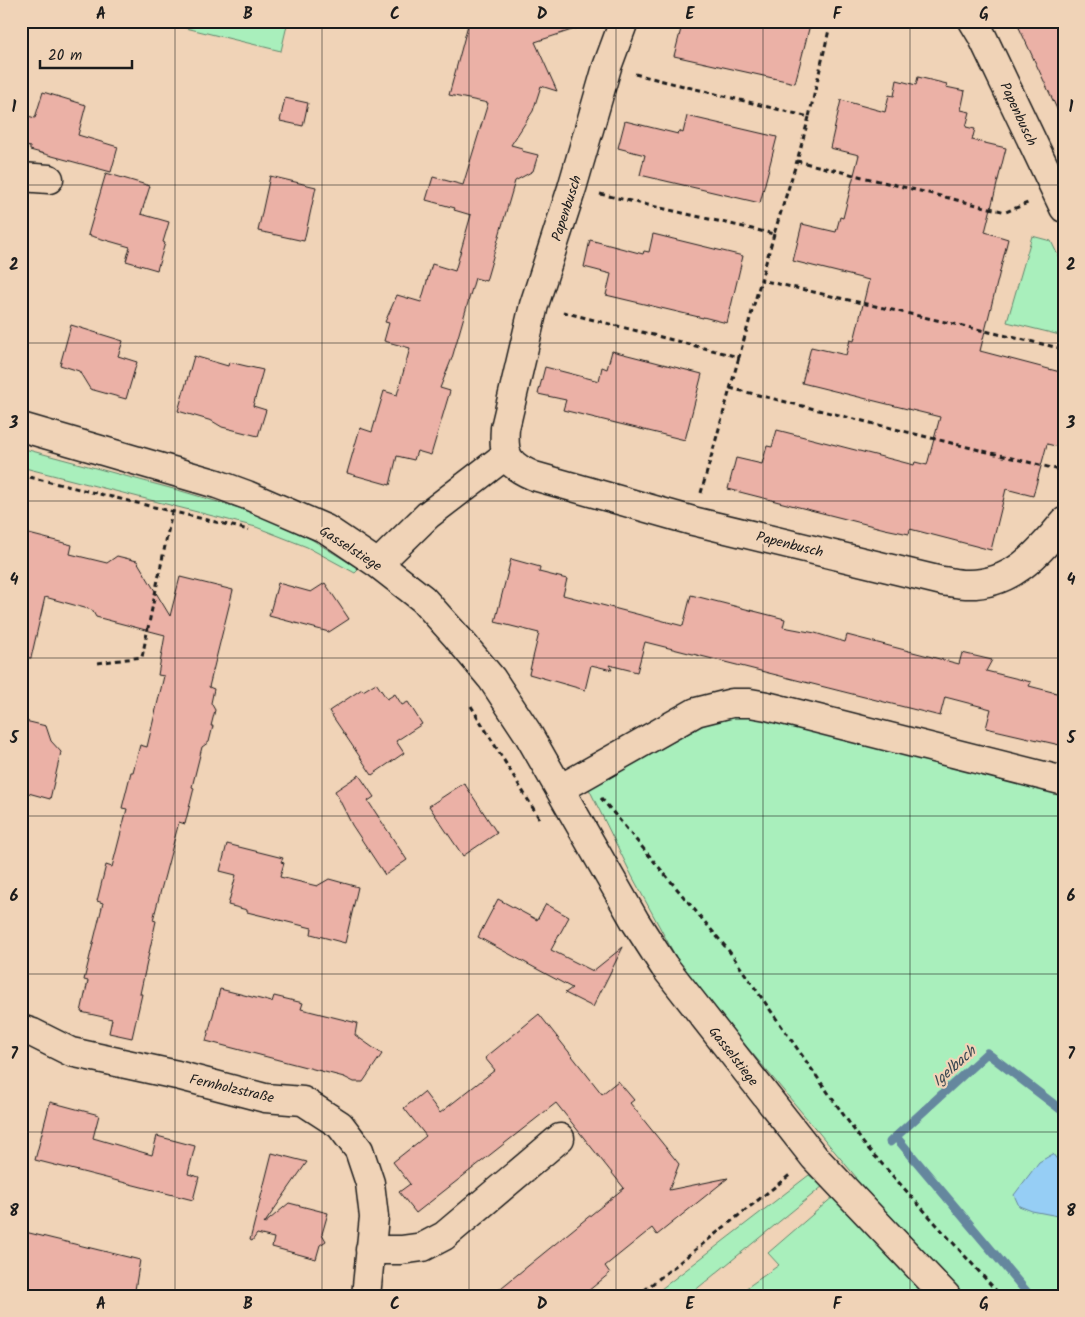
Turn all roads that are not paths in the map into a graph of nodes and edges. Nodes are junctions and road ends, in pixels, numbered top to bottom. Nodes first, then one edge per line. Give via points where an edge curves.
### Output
1 (624, 21) edge
2 (973, 21) edge
3 (21, 177) edge
4 (49, 179) dead end
5 (1060, 200) edge
6 (21, 427) edge
7 (506, 454) junction
8 (1064, 522) edge
9 (378, 564) junction
10 (1064, 781) edge
11 (560, 789) junction
12 (21, 1030) edge
13 (560, 1138) dead end
14 (370, 1250) junction
15 (366, 1296) edge
16 (946, 1296) edge

1 - 7 street, Papenbusch via 534,305 509,407 504,444
2 - 5 street, Papenbusch
3 - 4 street
6 - 9 street, Gasselstiege via 247,494 326,529
7 - 8 street, Papenbusch via 521,471 534,476 693,521 966,584 984,583 1017,570 1031,560
7 - 9 street via 428,515
9 - 11 street, Gasselstiege via 423,599 492,679
10 - 11 street via 767,706 741,703 696,712
11 - 16 street, Gasselstiege via 664,966 814,1157
12 - 14 street, Fernholzstraße via 71,1052 265,1098 303,1100 340,1124 358,1150 370,1183 374,1218
13 - 14 street via 444,1236 423,1247
14 - 15 street, Fernholzstraße

